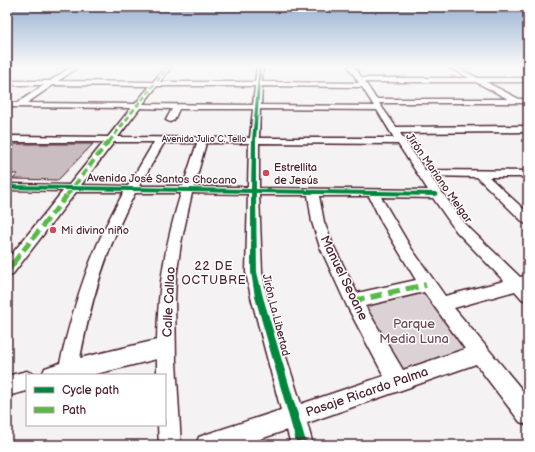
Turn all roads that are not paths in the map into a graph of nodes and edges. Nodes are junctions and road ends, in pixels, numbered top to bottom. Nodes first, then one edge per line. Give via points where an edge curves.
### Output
1 (45, 87) edge
2 (152, 87) edge
3 (260, 87) edge
4 (365, 87) edge
5 (491, 87) edge
6 (519, 101) junction
7 (528, 101) edge
8 (376, 104) junction
9 (7, 106) edge
10 (17, 106) junction
11 (137, 106) junction
12 (177, 106) junction
13 (528, 106) edge
14 (258, 107) junction
15 (7, 112) edge
16 (170, 120) dead end
17 (393, 130) junction
18 (528, 130) edge
19 (7, 139) edge
20 (18, 139) junction
21 (111, 139) junction
22 (161, 139) junction
23 (203, 139) junction
24 (254, 140) junction
25 (401, 141) junction
26 (7, 147) edge
27 (422, 173) junction
28 (479, 173) junction
29 (528, 174) edge
30 (8, 187) edge
31 (72, 188) junction
32 (132, 189) junction
33 (188, 190) junction
34 (254, 191) junction
35 (313, 192) junction
36 (373, 193) junction
37 (436, 194) junction
38 (528, 220) edge
39 (7, 271) edge
40 (426, 285) junction
41 (524, 286) edge
42 (353, 301) junction
43 (441, 304) junction
44 (167, 347) junction
45 (480, 353) junction
46 (60, 373) edge
47 (26, 381) edge
48 (398, 381) junction
49 (7, 386) edge
50 (528, 414) edge
51 (294, 417) junction
52 (170, 445) edge
53 (208, 445) edge
54 (302, 445) edge

1 - 10 street
2 - 11 street
3 - 14 street, Jirón La Libertad
4 - 8 street, Jirón Mariano Melgar
5 - 6 street
6 - 7 street
6 - 8 street
6 - 13 street
8 - 14 street
8 - 17 street, Jirón Mariano Melgar
9 - 10 street
10 - 11 street
10 - 15 street
11 - 12 street
11 - 21 street
12 - 14 street
12 - 16 street
14 - 24 street, Jirón La Libertad
17 - 18 street
17 - 25 street, Jirón Mariano Melgar
19 - 20 street, Avenida Julio C. Tello
20 - 21 street, Avenida Julio C. Tello
20 - 26 street
21 - 22 street, Avenida Julio C. Tello
21 - 31 street
22 - 23 street, Avenida Julio C. Tello
22 - 32 street
23 - 24 street, Avenida Julio C. Tello
23 - 33 street, Calle Callao
24 - 25 street, Avenida Julio C. Tello
24 - 34 street, Jirón La Libertad
25 - 27 street, Jirón Mariano Melgar
27 - 28 street
27 - 37 street, Jirón Mariano Melgar
28 - 29 street
28 - 38 street
30 - 31 street, Avenida José Santos Chocano
31 - 32 street, Avenida José Santos Chocano
31 - 39 street
32 - 33 street, Avenida José Santos Chocano
32 - 46 street via 98,257
33 - 34 street, Avenida José Santos Chocano
33 - 44 street, Calle Callao via 168,276
34 - 35 street, Avenida José Santos Chocano
34 - 51 street, Jirón La Libertad via 254,272
35 - 36 street, Avenida José Santos Chocano
35 - 42 street, Manuel Seoane via 322,234
36 - 37 street, Avenida José Santos Chocano
36 - 40 street via 403,250
37 - 41 street, Jirón Mariano Melgar via 461,228
40 - 42 street
40 - 43 street
41 - 43 street
42 - 48 street, Manuel Seoane
43 - 45 street
44 - 46 street
44 - 52 street, Calle Callao
45 - 48 street, Pasaje Ricardo Palma
45 - 50 street
47 - 49 street
48 - 51 street, Pasaje Ricardo Palma
51 - 53 street, Pasaje Ricardo Palma
51 - 54 street, Jirón La Libertad

